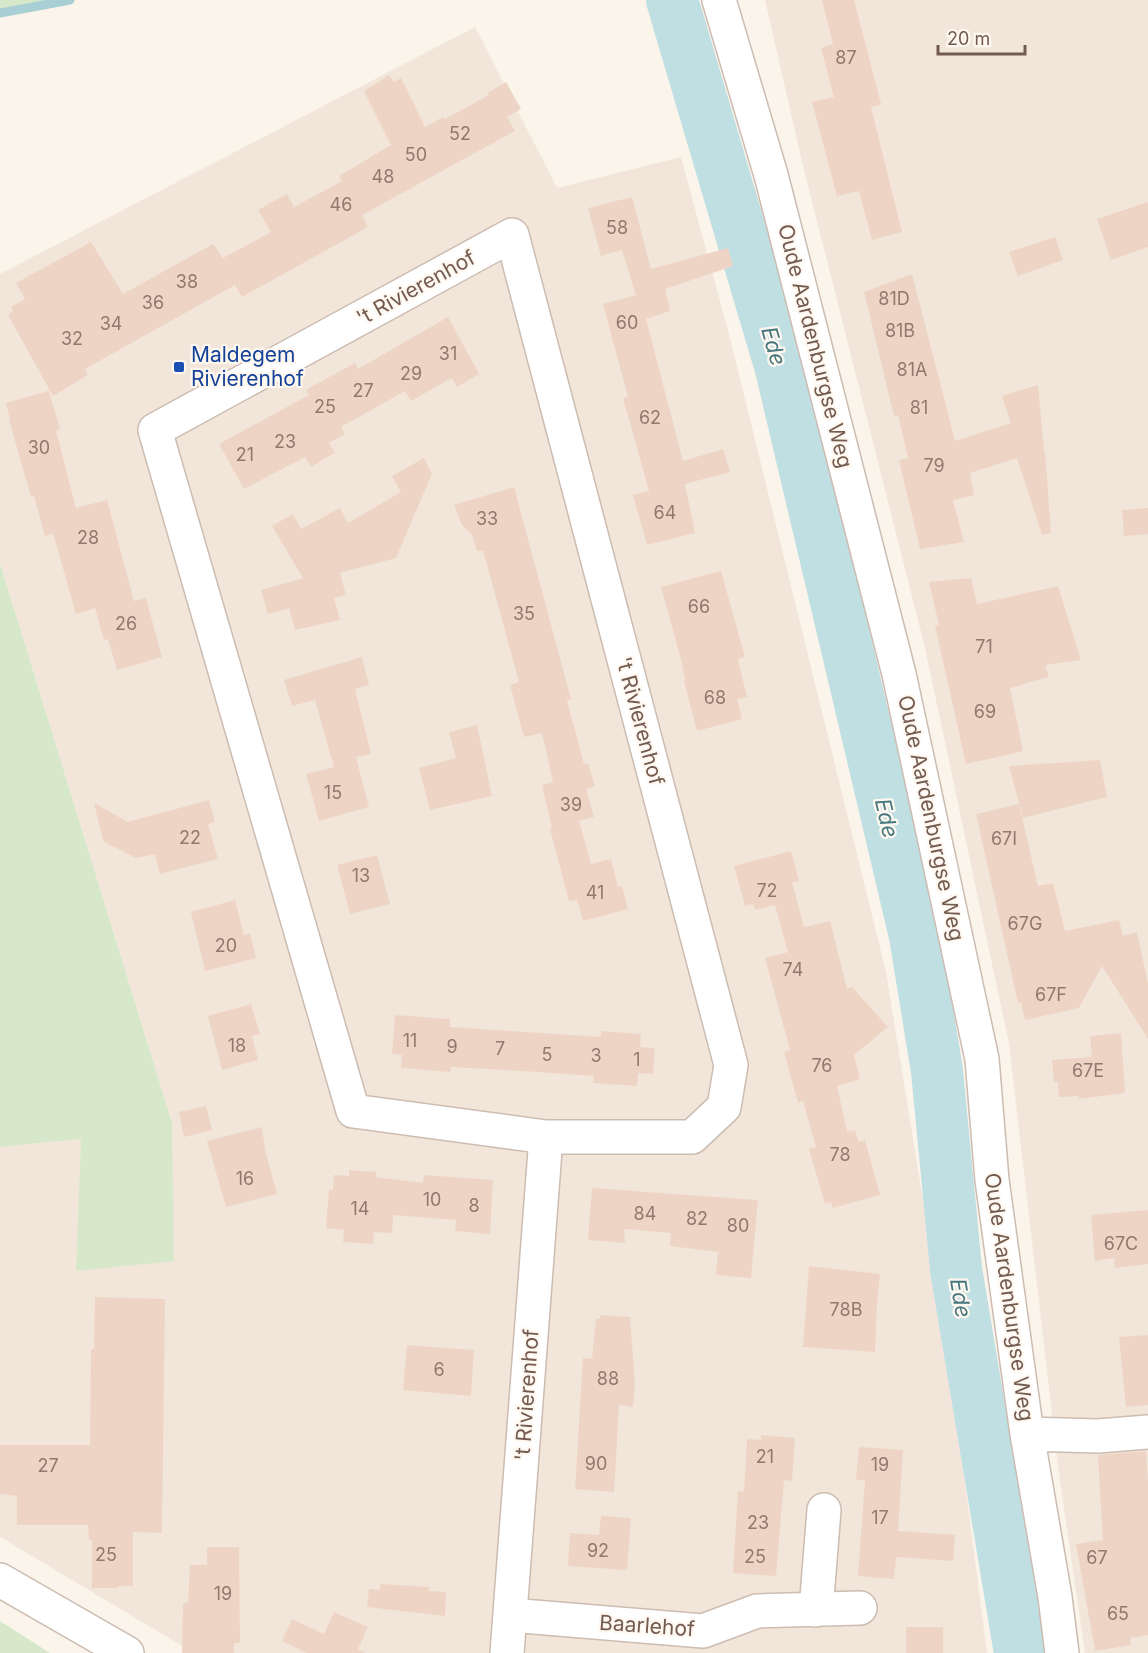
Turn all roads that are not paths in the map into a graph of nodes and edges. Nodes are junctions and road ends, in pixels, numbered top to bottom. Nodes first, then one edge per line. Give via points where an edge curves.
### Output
1 (719, 0) edge
2 (546, 1137) junction
3 (1148, 1432) edge
4 (1027, 1434) junction
5 (824, 1510) dead end
6 (0, 1580) edge
7 (860, 1608) dead end
8 (816, 1610) junction
9 (510, 1615) junction
10 (127, 1653) edge
11 (507, 1653) edge
12 (1062, 1653) edge

1 - 4 street, Oude Aardenburgse Weg via 771,175 900,674 982,1059 992,1180
2 - 2 street, 't Rivierenhof via 692,1137 724,1107 731,1065 512,235 155,430 353,1111
2 - 9 street, 't Rivierenhof
3 - 4 street via 1098,1436
4 - 12 street, Oude Aardenburgse Weg
5 - 8 street
6 - 10 street
7 - 8 street, Baarlehof
8 - 9 street, Baarlehof via 757,1611 703,1631
9 - 11 street, 't Rivierenhof

